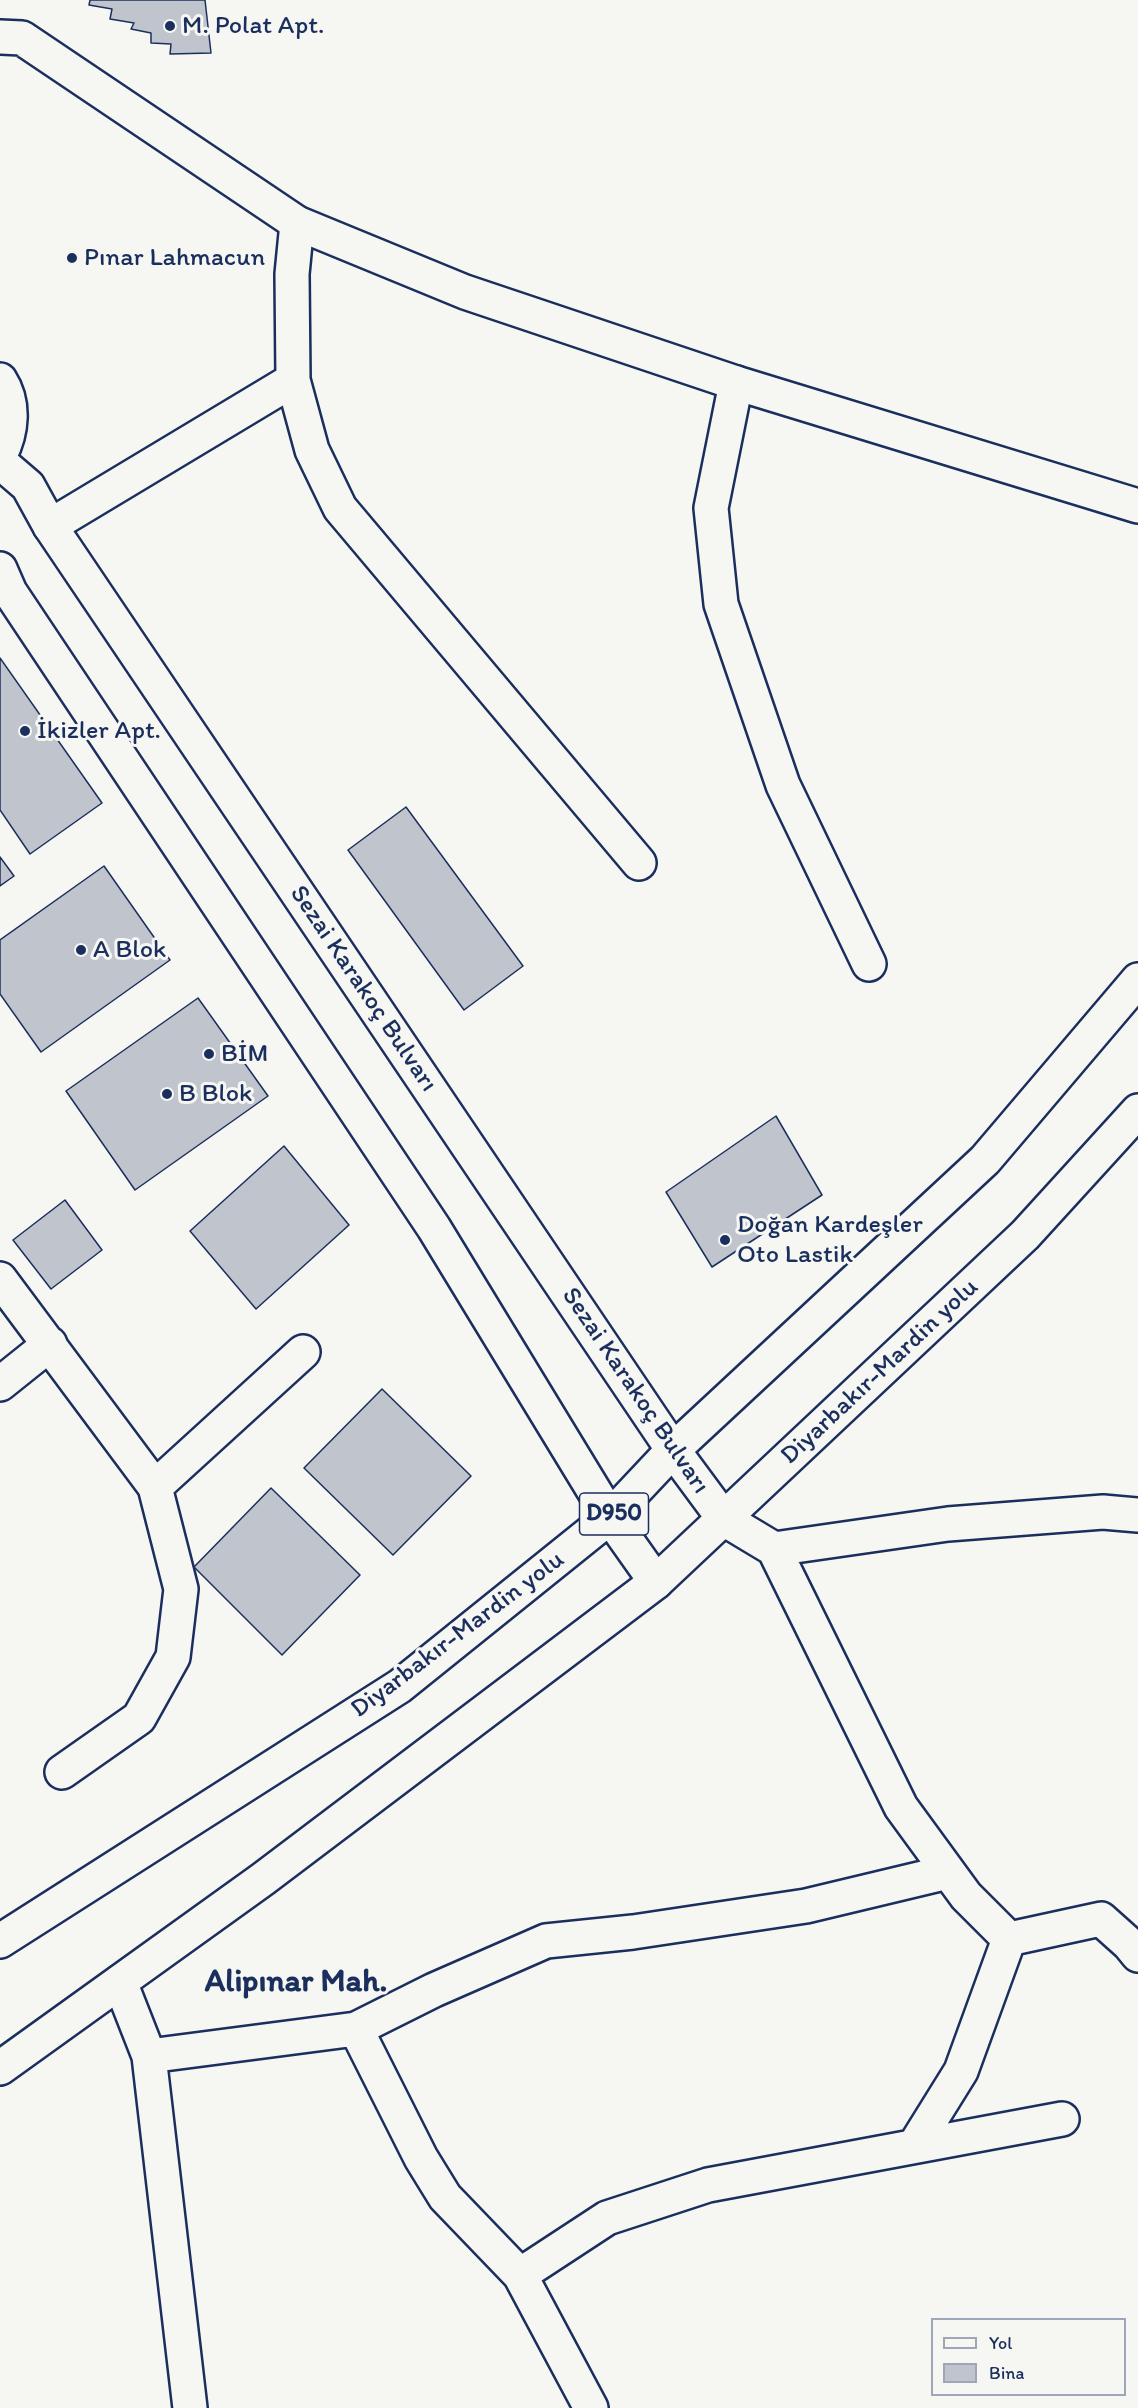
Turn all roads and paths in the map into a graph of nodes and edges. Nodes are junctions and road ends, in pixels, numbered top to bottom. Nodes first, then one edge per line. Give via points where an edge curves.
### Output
1 (0, 37) edge
2 (297, 223) junction
3 (293, 380) junction
4 (0, 381) edge
5 (736, 383) junction
6 (0, 455) edge
7 (0, 462) edge
8 (1138, 506) edge
9 (50, 526) junction
10 (0, 569) edge
11 (639, 863) dead end
12 (869, 964) dead end
13 (1138, 980) edge
14 (1138, 1111) edge
15 (0, 1279) edge
16 (50, 1344) junction
17 (303, 1352) dead end
18 (0, 1384) edge
19 (673, 1450) junction
20 (155, 1487) junction
21 (1138, 1515) edge
22 (610, 1517) junction
23 (724, 1519) junction
24 (774, 1549) junction
25 (656, 1582) junction
26 (63, 1772) dead end
27 (948, 1872) junction
28 (1009, 1939) junction
29 (0, 1941) edge
30 (1138, 1955) edge
31 (120, 1982) junction
32 (356, 2029) junction
33 (149, 2056) junction
34 (0, 2068) edge
35 (1062, 2119) dead end
36 (915, 2145) junction
37 (520, 2276) junction
38 (190, 2408) edge
39 (591, 2408) edge

1 - 2 main road via 22,38
2 - 3 main road via 292,274
2 - 5 main road via 465,292
3 - 9 main road
3 - 11 main road via 312,450 340,508
4 - 6 main road via 9,402 10,423
5 - 8 main road
5 - 12 main road via 711,508 721,604 783,785
7 - 9 main road, Sezai Karakoç Bulvarı via 28,486
9 - 19 main road, Sezai Karakoç Bulvarı
10 - 22 main road via 10,592 434,1228
13 - 19 main road, Diyarbakır-Mardin yolu / D950 via 984,1160
14 - 23 main road, Diyarbakır-Mardin yolu via 1025,1235
15 - 16 main road
16 - 18 main road
16 - 20 main road
17 - 20 main road
19 - 22 main road, Diyarbakır-Mardin yolu / D950
19 - 23 main road, Sezai Karakoç Bulvarı
20 - 26 main road via 180,1589 173,1657 139,1718
21 - 24 main road via 1103,1512 948,1524
22 - 25 main road
22 - 29 main road, Diyarbakır-Mardin yolu / D950 via 400,1686
23 - 24 main road
23 - 25 main road, Diyarbakır-Mardin yolu
24 - 27 main road via 901,1807
25 - 31 main road, Diyarbakır-Mardin yolu
27 - 28 main road
27 - 32 main road via 806,1906 546,1941
28 - 30 main road via 1101,1919
28 - 36 main road via 961,2071
31 - 33 main road
31 - 34 main road, Diyarbakır-Mardin yolu
32 - 33 main road
32 - 37 main road via 445,2197
33 - 38 main road
35 - 36 main road
36 - 37 main road via 708,2185 607,2218
37 - 39 main road

